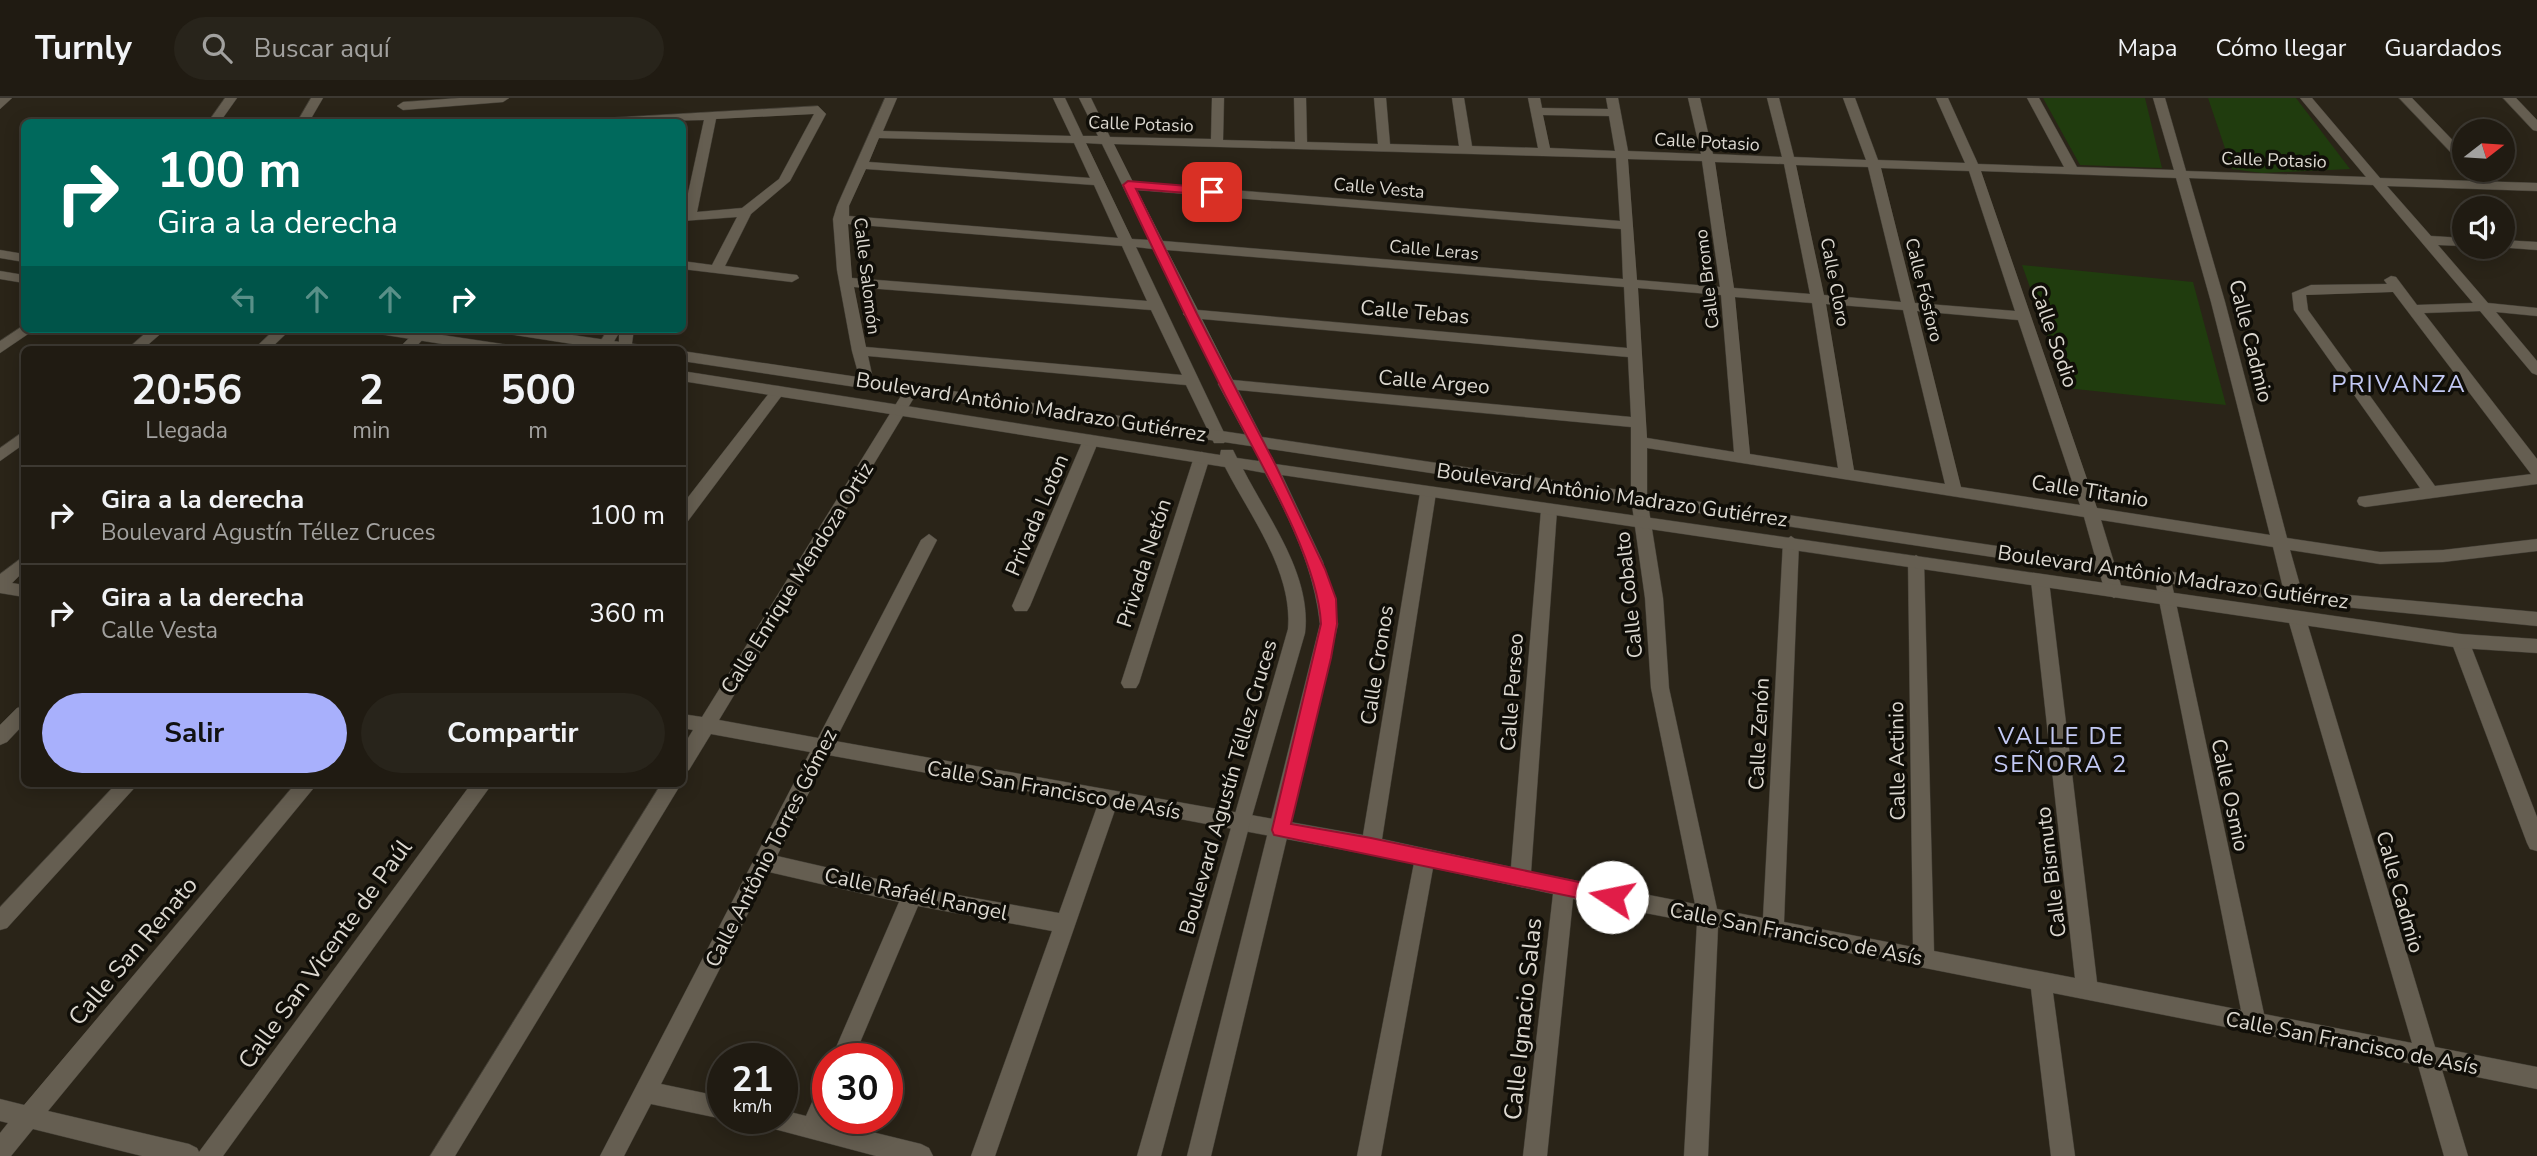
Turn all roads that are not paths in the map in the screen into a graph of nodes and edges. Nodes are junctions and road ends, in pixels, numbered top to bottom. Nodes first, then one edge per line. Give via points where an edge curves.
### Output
1 (6, 98) edge
2 (231, 98) edge
3 (317, 98) edge
4 (488, 98) edge
5 (503, 98) edge
6 (891, 98) edge
7 (1059, 98) edge
8 (1085, 98) edge
9 (1218, 98) edge
10 (1300, 98) edge
11 (1380, 98) edge
12 (1458, 98) edge
13 (1612, 98) edge
14 (1694, 98) edge
15 (1773, 98) edge
16 (1849, 98) edge
17 (1942, 98) edge
18 (2032, 98) edge
19 (2159, 98) edge
20 (2306, 98) edge
21 (2405, 98) edge
22 (2508, 98) edge
23 (405, 102) edge
24 (832, 104) dead end
25 (1536, 104) edge
26 (0, 105) edge
27 (818, 110) junction
28 (1615, 113) junction
29 (711, 115) junction
30 (216, 119) edge
31 (305, 119) edge
32 (396, 119) edge
33 (659, 119) edge
34 (2537, 127) edge
35 (876, 134) junction
36 (1079, 139) junction
37 (1107, 140) junction
38 (1217, 144) junction
39 (1301, 146) junction
40 (2452, 147) edge
41 (1384, 148) junction
42 (1466, 150) junction
43 (1545, 152) junction
44 (1622, 155) junction
45 (1710, 159) junction
46 (1791, 163) junction
47 (861, 165) junction
48 (1874, 165) junction
49 (1974, 168) junction
50 (2073, 172) junction
51 (2183, 175) junction
52 (2376, 180) junction
53 (1099, 182) junction
54 (2488, 184) joint
55 (1128, 185) junction
56 (2537, 187) edge
57 (747, 212) junction
58 (686, 217) edge
59 (840, 219) junction
60 (1627, 226) junction
61 (2428, 240) junction
62 (2452, 241) edge
63 (1128, 244) junction
64 (2515, 245) edge
65 (2537, 246) edge
66 (1158, 247) junction
67 (0, 254) edge
68 (21, 258) edge
69 (686, 265) edge
70 (717, 269) junction
71 (0, 275) edge
72 (21, 278) edge
73 (792, 278) dead end
74 (847, 282) junction
75 (1630, 285) junction
76 (1730, 293) junction
77 (1821, 300) junction
78 (1158, 306) junction
79 (1908, 307) junction
80 (2489, 312) junction
81 (2537, 312) edge
82 (1190, 314) junction
83 (2420, 314) junction
84 (2025, 316) junction
85 (21, 333) edge
86 (154, 333) edge
87 (279, 333) edge
88 (399, 333) edge
89 (528, 333) edge
90 (612, 333) edge
91 (419, 336) junction
92 (605, 345) junction
93 (138, 346) edge
94 (265, 346) edge
95 (408, 346) edge
96 (483, 346) edge
97 (612, 346) edge
98 (0, 348) edge
99 (859, 351) junction
100 (1635, 353) junction
101 (686, 357) edge
102 (2537, 370) edge
103 (686, 377) edge
104 (1193, 381) junction
105 (867, 384) junction
106 (1225, 384) junction
107 (778, 391) junction
108 (911, 391) junction
109 (900, 410) junction
110 (1639, 422) junction
111 (21, 438) edge
112 (1219, 439) junction
113 (1091, 440) junction
114 (1639, 442) junction
115 (1257, 443) junction
116 (0, 456) edge
117 (1202, 457) junction
118 (1742, 457) junction
119 (1230, 460) junction
120 (1269, 466) junction
121 (2537, 470) edge
122 (1847, 475) junction
123 (2537, 479) edge
124 (1428, 493) junction
125 (1955, 493) junction
126 (2432, 494) junction
127 (1639, 498) junction
128 (2365, 501) dead end
129 (1549, 510) junction
130 (686, 512) edge
131 (2090, 512) junction
132 (1644, 522) junction
133 (929, 540) dead end
134 (1791, 542) junction
135 (2278, 543) junction
136 (2537, 545) edge
137 (1916, 561) junction
138 (21, 565) edge
139 (2109, 568) junction
140 (2162, 575) junction
141 (2040, 581) junction
142 (0, 585) edge
143 (21, 590) edge
144 (2114, 592) junction
145 (2294, 596) junction
146 (2166, 598) junction
147 (1021, 606) dead end
148 (2297, 618) junction
149 (2537, 619) edge
150 (2460, 641) junction
151 (2537, 646) edge
152 (1130, 683) dead end
153 (21, 716) edge
154 (686, 722) edge
155 (707, 725) junction
156 (0, 737) edge
157 (822, 747) junction
158 (686, 759) edge
159 (125, 787) edge
160 (304, 787) edge
161 (480, 787) edge
162 (669, 787) edge
163 (1110, 800) junction
164 (1240, 823) junction
165 (1281, 830) junction
166 (2537, 843) edge
167 (1371, 845) junction
168 (1425, 859) junction
169 (765, 862) junction
170 (1520, 878) junction
171 (1564, 888) junction
172 (912, 896) junction
173 (1708, 916) junction
174 (0, 921) edge
175 (1066, 924) junction
176 (1773, 929) junction
177 (1924, 959) junction
178 (2041, 982) junction
179 (2087, 992) junction
180 (2255, 1025) junction
181 (849, 1043) edge
182 (2424, 1056) junction
183 (2537, 1078) edge
184 (646, 1092) junction
185 (707, 1105) edge
186 (0, 1110) edge
187 (28, 1118) junction
188 (839, 1134) edge
189 (0, 1151) edge
190 (189, 1156) edge
191 (209, 1156) edge
192 (442, 1156) edge
193 (612, 1156) edge
194 (921, 1156) edge
195 (983, 1156) edge
196 (1149, 1156) edge
197 (1199, 1156) edge
198 (1369, 1156) edge
199 (1535, 1156) edge
200 (1696, 1156) edge
201 (2063, 1156) edge
202 (2456, 1156) edge

1 - 26 street
2 - 30 street
3 - 31 street
4 - 5 street
4 - 23 street
6 - 35 street, Calle Salomón
7 - 36 street, Boulevard Agustín Téllez Cruces
8 - 37 street
9 - 38 street
10 - 39 street
11 - 41 street
12 - 42 street
13 - 28 street, Calle Cobalto
14 - 45 street, Calle Bromo
15 - 46 street, Calle Cloro
16 - 48 street, Calle Fósforo
17 - 49 street, Calle Sodio
18 - 50 street
19 - 51 street, Calle Cadmio
20 - 52 street
21 - 40 street
22 - 34 street
23 - 32 street
24 - 27 street
25 - 28 street
25 - 43 street
27 - 29 street
27 - 57 street via 820,114 784,181
28 - 44 street, Calle Cobalto
29 - 33 street
29 - 58 street
35 - 36 street, Calle Potasio
35 - 47 street, Calle Salomón
36 - 37 street, Calle Potasio
36 - 53 street, Boulevard Agustín Téllez Cruces
37 - 38 street, Calle Potasio
37 - 55 street
38 - 39 street, Calle Potasio
39 - 41 street, Calle Potasio
41 - 42 street, Calle Potasio
42 - 43 street, Calle Potasio
43 - 44 street, Calle Potasio
44 - 45 street, Calle Potasio
44 - 60 street, Calle Cobalto
45 - 46 street, Calle Potasio
45 - 76 street, Calle Bromo
46 - 48 street, Calle Potasio
46 - 77 street, Calle Cloro
47 - 53 street
47 - 59 street, Calle Salomón
48 - 49 street, Calle Potasio
48 - 79 street, Calle Fósforo
49 - 50 street, Calle Potasio
49 - 84 street, Calle Sodio
50 - 51 street, Calle Potasio
51 - 52 street, Calle Potasio
51 - 135 street, Calle Cadmio
52 - 54 street, Calle Potasio
52 - 61 street
53 - 63 street, Boulevard Agustín Téllez Cruces
54 - 56 street, Calle Potasio
55 - 60 street, Calle Vesta
55 - 66 street
57 - 58 street
57 - 70 street
59 - 63 street, Calle Leras
59 - 74 street, Calle Salomón
60 - 75 street, Calle Cobalto
61 - 62 street
61 - 80 street
63 - 66 street, Calle Leras
63 - 78 street, Boulevard Agustín Téllez Cruces
64 - 65 street
66 - 75 street, Calle Leras
66 - 82 street
67 - 68 street
69 - 70 street
70 - 73 street
71 - 72 street
74 - 78 street
74 - 99 street, Calle Salomón
75 - 76 street, Calle Leras
75 - 100 street, Calle Cobalto
76 - 77 street, Calle Leras
76 - 118 street, Calle Bromo
77 - 79 street, Calle Leras
77 - 122 street, Calle Cloro
78 - 104 street, Boulevard Agustín Téllez Cruces
79 - 84 street, Calle Leras
79 - 125 street, Calle Fósforo
80 - 81 street
80 - 83 street
80 - 102 street
82 - 100 street, Calle Tebas
82 - 106 street
83 - 121 street
83 - 126 street via 2394,283 2311,289 2298,297 2301,310
84 - 131 street, Calle Sodio
85 - 98 street
86 - 93 street
87 - 94 street
88 - 91 street
89 - 92 street
90 - 92 street
91 - 95 street
91 - 96 street
92 - 97 street
99 - 104 street
99 - 105 street, Calle Salomón
100 - 110 street, Calle Cobalto
101 - 105 street, Boulevard Antônio Madrazo Gutiérrez
103 - 107 street, Boulevard Antônio Madrazo Gutiérrez
104 - 112 street, Boulevard Agustín Téllez Cruces
105 - 108 street, Boulevard Antônio Madrazo Gutiérrez
106 - 110 street, Calle Argeo
106 - 115 street
107 - 109 street, Boulevard Antônio Madrazo Gutiérrez
107 - 130 street
108 - 109 street, Calle Enrique Mendoza Ortiz
108 - 112 street, Boulevard Antônio Madrazo Gutiérrez
109 - 113 street, Boulevard Antônio Madrazo Gutiérrez
109 - 155 street, Calle Enrique Mendoza Ortiz
110 - 114 street, Calle Cobalto
111 - 116 street
112 - 115 street, Boulevard Antônio Madrazo Gutiérrez
112 - 119 street, Boulevard Agustín Téllez Cruces
113 - 117 street, Boulevard Antônio Madrazo Gutiérrez
113 - 147 street, Privada Loton
114 - 118 street, Calle Titanio
114 - 127 street, Calle Cobalto
115 - 120 street
115 - 127 street, Boulevard Antônio Madrazo Gutiérrez
117 - 119 street, Boulevard Antônio Madrazo Gutiérrez
117 - 152 street, Privada Netón
118 - 122 street, Calle Titanio
119 - 120 street, Boulevard Antônio Madrazo Gutiérrez
119 - 164 street, Boulevard Agustín Téllez Cruces via 1283,565 1297,620 1293,649
120 - 124 street, Boulevard Antônio Madrazo Gutiérrez
120 - 165 street via 1318,569 1328,599 1329,624
122 - 125 street, Calle Titanio
123 - 126 street
124 - 129 street, Boulevard Antônio Madrazo Gutiérrez
124 - 167 street, Calle Cronos
125 - 131 street, Calle Titanio
126 - 128 street
127 - 132 street, Calle Cobalto
127 - 139 street, Boulevard Antônio Madrazo Gutiérrez
129 - 132 street, Boulevard Antônio Madrazo Gutiérrez
129 - 170 street, Calle Perseo
131 - 135 street, Calle Titanio
131 - 139 street, Calle Sodio
132 - 134 street, Boulevard Antônio Madrazo Gutiérrez
132 - 173 street, Calle Cobalto via 1660,688
133 - 157 street, Calle Antônio Torres Gómez
134 - 137 street, Boulevard Antônio Madrazo Gutiérrez
134 - 176 street, Calle Zenón
135 - 136 street, Calle Titanio via 2380,558
135 - 145 street, Calle Cadmio
137 - 141 street, Boulevard Antônio Madrazo Gutiérrez
137 - 177 street, Calle Actinio
138 - 142 street
139 - 140 street, Boulevard Antônio Madrazo Gutiérrez
139 - 144 street, Calle Sodio
140 - 145 street, Boulevard Antônio Madrazo Gutiérrez
140 - 146 street, Calle Osmio
141 - 144 street, Boulevard Antônio Madrazo Gutiérrez
141 - 179 street, Calle Bismuto
142 - 143 street
144 - 146 street, Boulevard Antônio Madrazo Gutiérrez
145 - 149 street, Boulevard Antônio Madrazo Gutiérrez
146 - 148 street, Boulevard Antônio Madrazo Gutiérrez
146 - 180 street, Calle Osmio
148 - 150 street, Boulevard Antônio Madrazo Gutiérrez
148 - 182 street, Calle Cadmio
150 - 151 street, Boulevard Antônio Madrazo Gutiérrez
150 - 166 street
153 - 156 street
154 - 155 street, Calle San Francisco de Asís
155 - 157 street, Calle San Francisco de Asís
155 - 158 street, Calle Enrique Mendoza Ortiz
157 - 163 street, Calle San Francisco de Asís
157 - 169 street, Calle Antônio Torres Gómez
159 - 174 street
160 - 187 street, Calle San Renato
161 - 191 street, Calle San Vicente de Paúl
162 - 192 street
163 - 164 street, Calle San Francisco de Asís
163 - 175 street
164 - 165 street, Calle San Francisco de Asís
164 - 196 street, Boulevard Agustín Téllez Cruces
165 - 167 street, Calle San Francisco de Asís
165 - 197 street
167 - 168 street, Calle San Francisco de Asís
168 - 170 street, Calle San Francisco de Asís
168 - 198 street
169 - 172 street, Calle Rafaél Rangel
169 - 184 street, Calle Antônio Torres Gómez
170 - 171 street, Calle San Francisco de Asís
171 - 173 street, Calle San Francisco de Asís
171 - 199 street, Calle Ignacio Salas
172 - 175 street, Calle Rafaél Rangel
172 - 181 street
173 - 176 street, Calle San Francisco de Asís
173 - 200 street, Calle Cobalto
175 - 195 street
176 - 177 street, Calle San Francisco de Asís
177 - 178 street, Calle San Francisco de Asís
178 - 179 street, Calle San Francisco de Asís
178 - 201 street
179 - 180 street, Calle San Francisco de Asís
180 - 182 street, Calle San Francisco de Asís
182 - 183 street, Calle San Francisco de Asís
182 - 202 street, Calle Cadmio
184 - 185 street
184 - 193 street, Calle Antônio Torres Gómez
186 - 187 street
187 - 189 street, Calle San Renato
187 - 190 street
188 - 194 street

